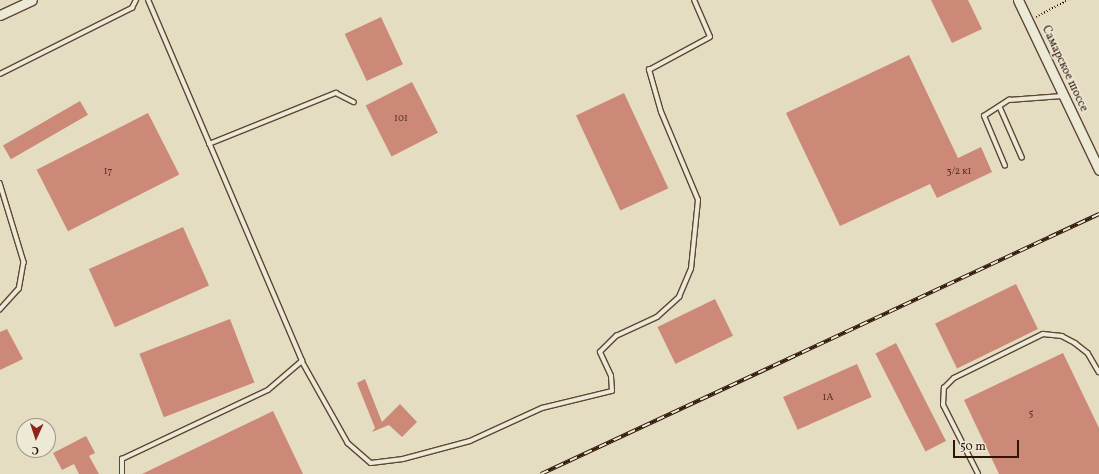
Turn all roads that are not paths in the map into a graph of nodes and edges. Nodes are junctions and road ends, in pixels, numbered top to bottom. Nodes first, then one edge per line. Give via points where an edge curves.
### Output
1 (32, 0) edge
2 (136, 0) edge
3 (148, 0) edge
4 (694, 0) edge
5 (1018, 0) edge
6 (0, 15) edge
7 (0, 74) edge
8 (1063, 96) junction
9 (354, 102) dead end
10 (1000, 107) junction
11 (209, 144) junction
12 (1022, 157) dead end
13 (1005, 166) dead end
14 (1099, 170) edge
15 (0, 184) edge
16 (0, 310) edge
17 (302, 361) junction
18 (1099, 372) edge
19 (122, 474) edge
20 (978, 474) edge

1 - 6 street
2 - 7 lane via 132,8
3 - 11 lane
4 - 17 lane via 710,37 649,70 661,112 698,200 691,269 679,297 657,317 616,336 600,352 611,376 612,391 542,408 470,442 403,459 370,463 348,443
5 - 8 street, Самарское шоссе
8 - 10 lane via 1009,100
8 - 14 street, Самарское шоссе
9 - 11 lane via 336,92
10 - 12 lane
10 - 13 lane via 984,116
11 - 17 lane
15 - 16 lane via 24,262 19,290
17 - 19 lane via 268,390 122,460
18 - 20 lane via 1088,353 1075,344 1062,336 1043,334 954,378 944,388 943,404

